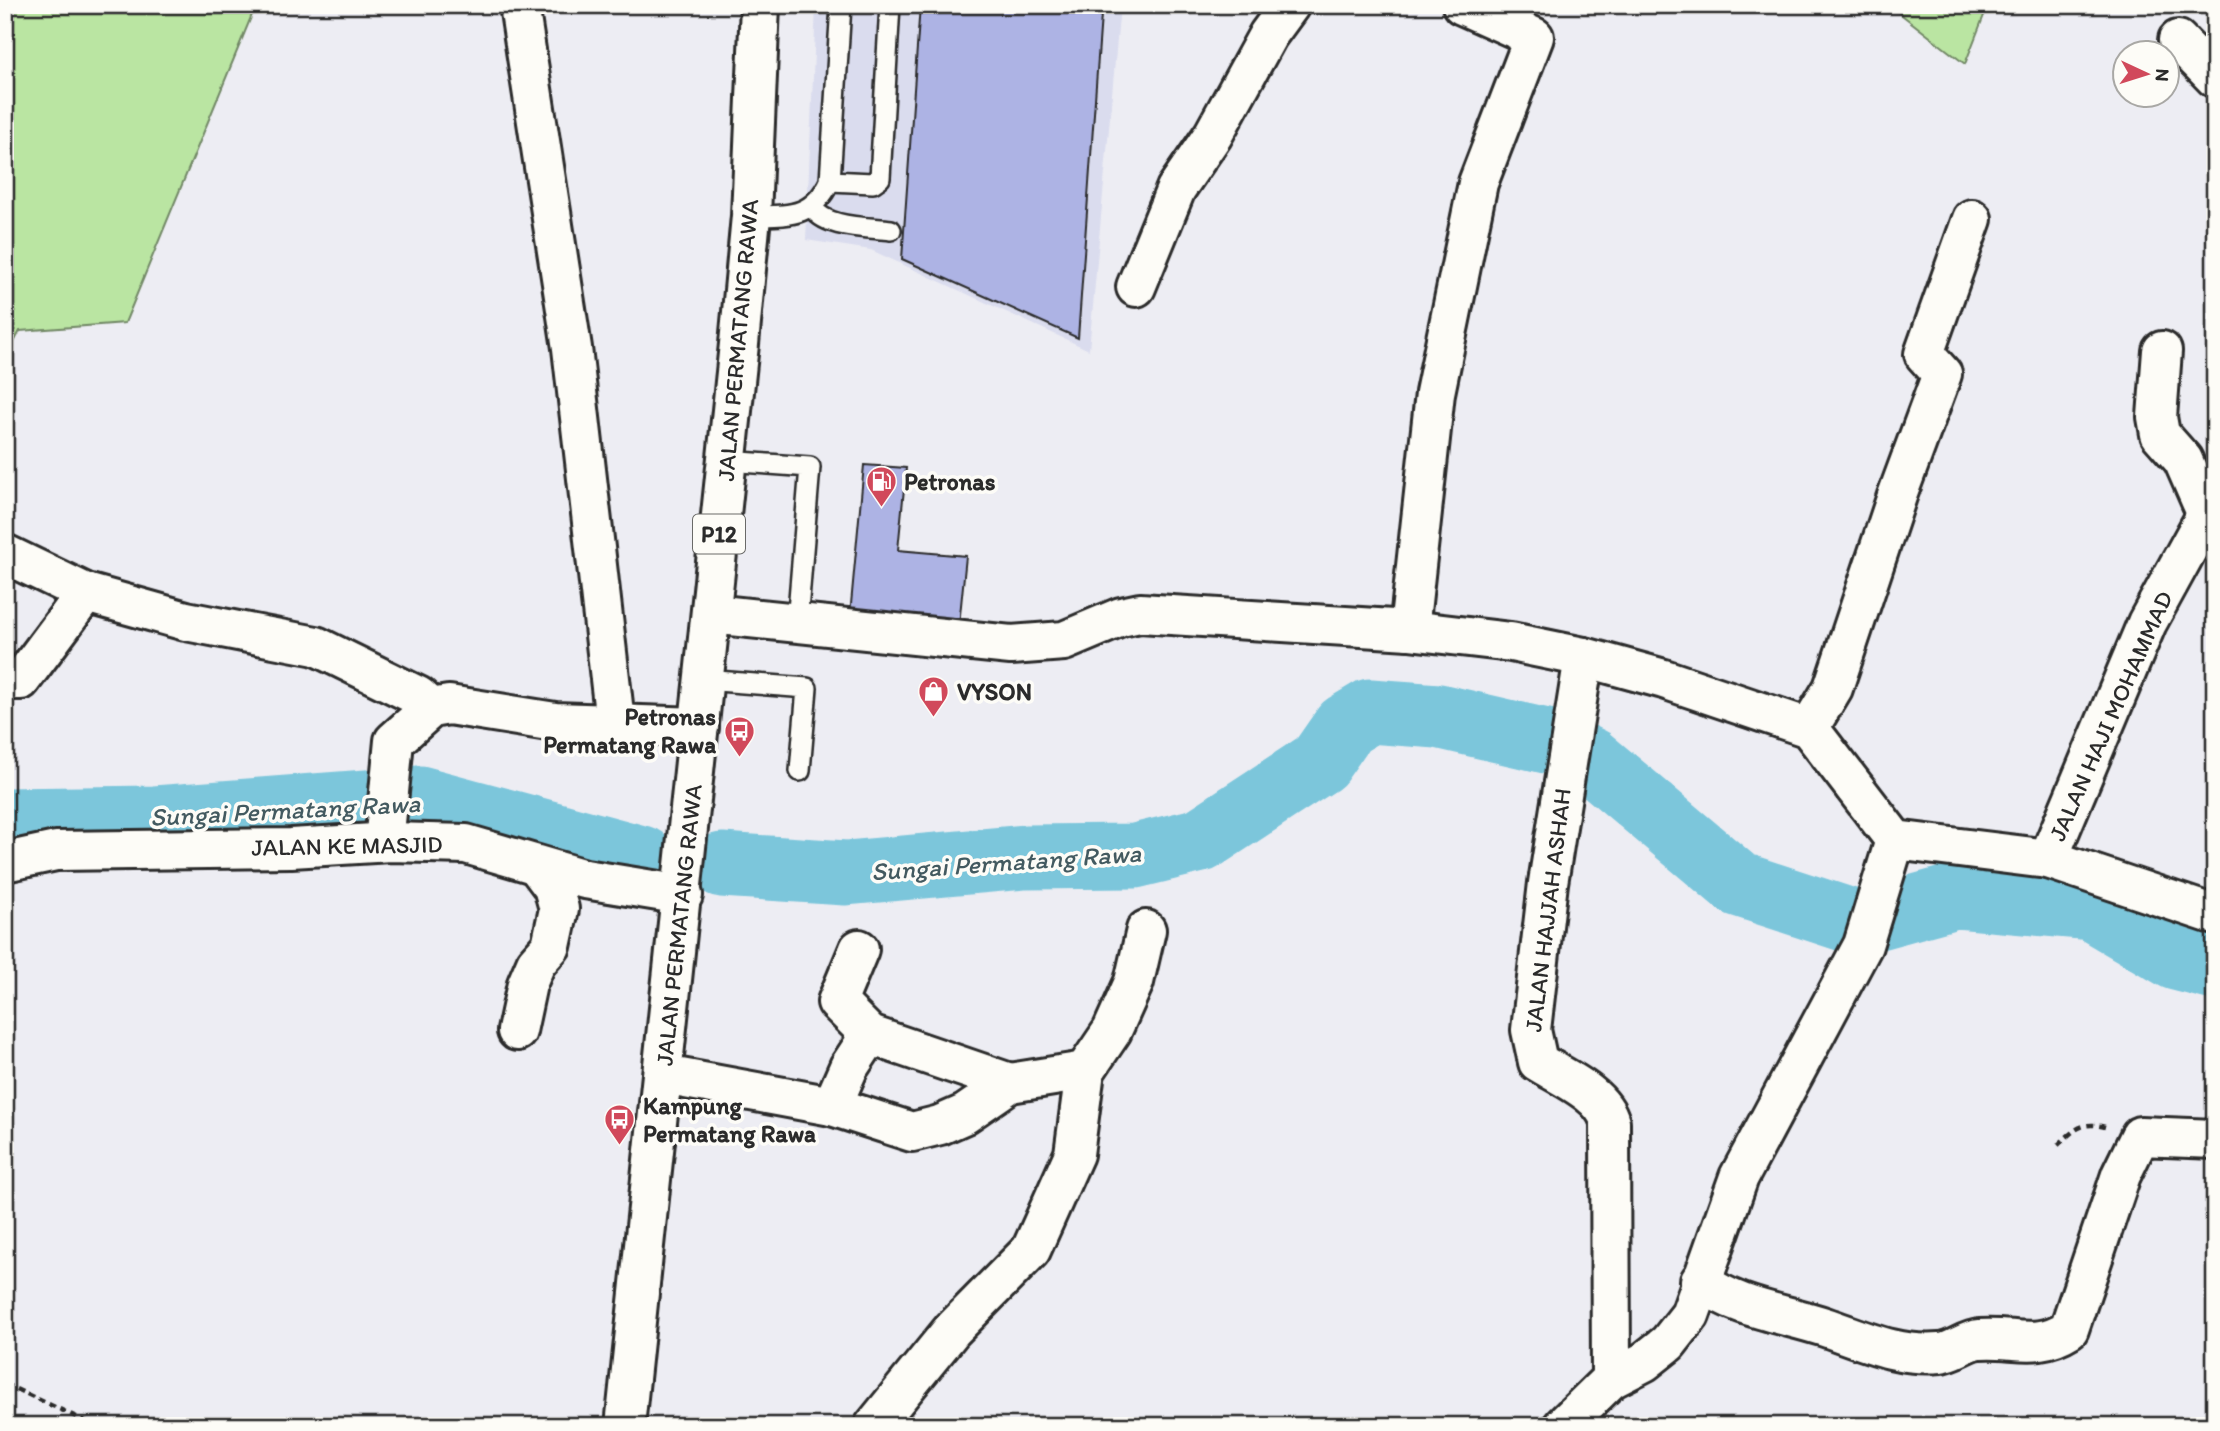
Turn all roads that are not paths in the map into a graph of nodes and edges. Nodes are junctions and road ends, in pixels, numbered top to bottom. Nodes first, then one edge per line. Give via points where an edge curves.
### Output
1 (519, 5) edge
2 (760, 5) edge
3 (841, 5) edge
4 (890, 5) edge
5 (1290, 5) edge
6 (1462, 5) edge
7 (2182, 44) edge
8 (2215, 78) edge
9 (830, 181) junction
10 (812, 206) junction
11 (751, 216) junction
12 (1972, 219) dead end
13 (891, 230) dead end
14 (1136, 287) dead end
15 (2162, 351) dead end
16 (727, 461) junction
17 (2211, 507) edge
18 (5, 554) edge
19 (86, 593) junction
20 (711, 614) junction
21 (797, 623) junction
22 (1409, 630) junction
23 (1584, 657) junction
24 (5, 680) edge
25 (704, 680) junction
26 (430, 708) junction
27 (615, 722) junction
28 (699, 727) junction
29 (1809, 728) junction
30 (800, 771) dead end
31 (388, 838) junction
32 (1895, 840) junction
33 (2048, 859) junction
34 (5, 862) edge
35 (538, 867) junction
36 (685, 874) junction
37 (2215, 915) edge
38 (1146, 930) dead end
39 (859, 949) dead end
40 (517, 1031) dead end
41 (870, 1035) junction
42 (1084, 1071) junction
43 (664, 1075) junction
44 (1010, 1083) junction
45 (832, 1106) junction
46 (2215, 1139) edge
47 (1700, 1281) junction
48 (1611, 1379) junction
49 (625, 1426) edge
50 (874, 1426) edge
51 (1563, 1426) edge

1 - 27 street via 572,348
2 - 11 street, JALAN PERMATANG RAWA / P12
3 - 9 lane
4 - 9 lane via 880,178 873,183
5 - 14 street via 1176,189
6 - 22 street via 1534,37 1478,183 1436,393
7 - 8 street
9 - 10 lane
10 - 11 lane via 794,215
10 - 13 lane via 816,214 830,221
11 - 16 street, JALAN PERMATANG RAWA / P12
12 - 29 street via 1924,354 1942,374 1833,688
15 - 17 street via 2160,434
16 - 20 street, JALAN PERMATANG RAWA / P12
16 - 21 lane via 810,467
17 - 33 street, JALAN HAJI MOHAMMAD via 2147,623
18 - 19 street
19 - 24 street via 21,680
19 - 26 street via 186,621 316,646 418,696
20 - 21 street
20 - 25 street, JALAN PERMATANG RAWA / P12
21 - 22 street via 1011,645 1064,641 1140,613
22 - 23 street via 1511,642
23 - 29 street
23 - 48 street, JALAN HAJJAH ASHAH via 1548,883 1532,1044 1538,1062 1597,1100 1607,1110 1610,1122
25 - 28 street, JALAN PERMATANG RAWA / P12
25 - 30 lane via 807,688
26 - 27 street via 449,705 555,722
26 - 31 street via 394,741
27 - 28 street
28 - 36 street, JALAN PERMATANG RAWA / P12
29 - 32 street
31 - 34 street, JALAN KE MASJID via 291,848 56,851
31 - 35 street, JALAN KE MASJID via 466,844
32 - 33 street
32 - 47 street via 1863,945 1739,1177
33 - 37 street
35 - 36 street, JALAN KE MASJID via 585,879
35 - 40 street via 553,887 559,909 551,946 536,963 527,984
36 - 43 street, JALAN PERMATANG RAWA / P12
38 - 42 street via 1134,982 1112,1031
39 - 41 street via 837,1002
41 - 44 street
41 - 45 street
42 - 44 street
42 - 50 street via 1074,1154 1031,1250 952,1330
43 - 45 street
43 - 49 street, JALAN PERMATANG RAWA / P12
44 - 45 street via 965,1114 912,1132
46 - 47 street via 2140,1136 2120,1175 2068,1329 2052,1339 1979,1339 1941,1353 1882,1349 1825,1327 1751,1307 1717,1294
47 - 48 street via 1690,1315 1668,1343
48 - 51 street

